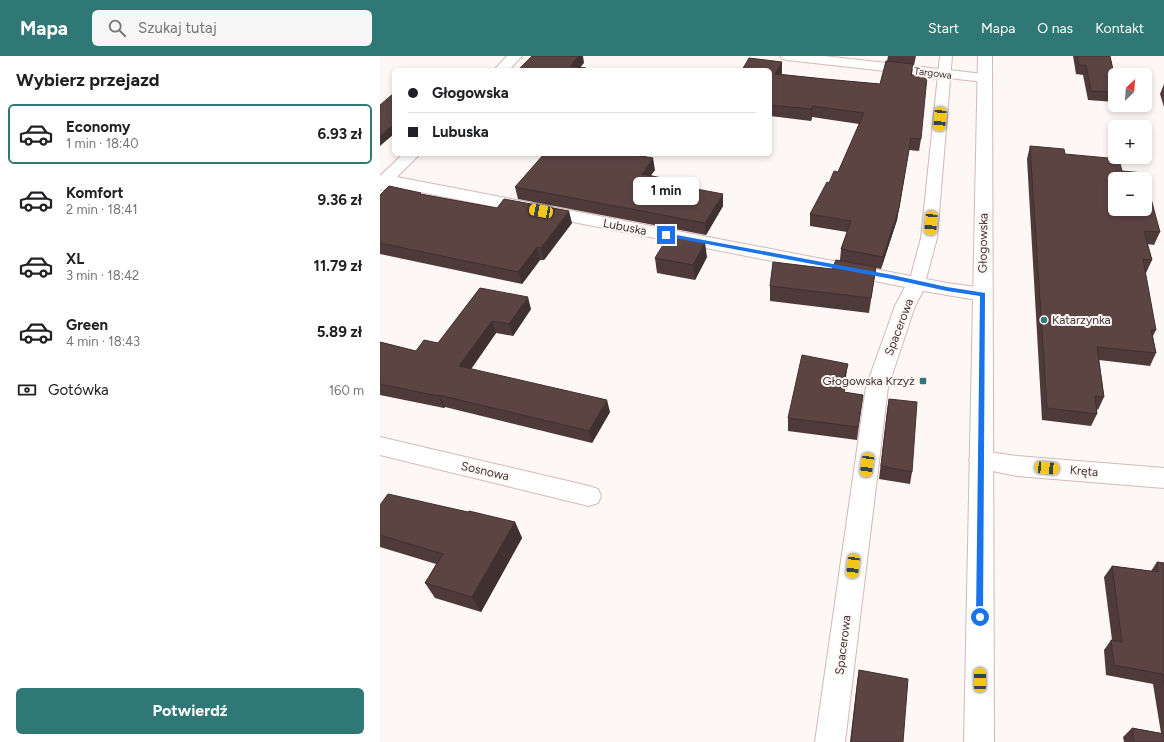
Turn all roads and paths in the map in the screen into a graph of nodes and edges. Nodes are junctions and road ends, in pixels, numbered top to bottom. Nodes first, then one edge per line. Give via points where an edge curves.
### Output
1 (515, 56) edge
2 (787, 56) edge
3 (946, 56) edge
4 (985, 56) edge
5 (503, 68) edge
6 (944, 74) junction
7 (984, 78) junction
8 (410, 156) edge
9 (382, 183) edge
10 (917, 282) junction
11 (983, 294) junction
12 (380, 446) edge
13 (981, 460) junction
14 (1164, 478) edge
15 (589, 496) dead end
16 (830, 742) edge
17 (979, 742) edge

1 - 5 street
2 - 6 street, Targowa
3 - 6 lane, Spacerowa
4 - 7 street, Głogowska
6 - 7 street, Targowa
6 - 10 lane, Spacerowa via 929,238
7 - 11 street, Głogowska
8 - 9 street
9 - 10 street, Lubuska
10 - 11 street, Lubuska
10 - 16 street, Spacerowa via 905,306 877,387
11 - 13 street, Głogowska
12 - 15 street, Sosnowa
13 - 14 street, Kręta via 1017,466
13 - 17 street, Głogowska

